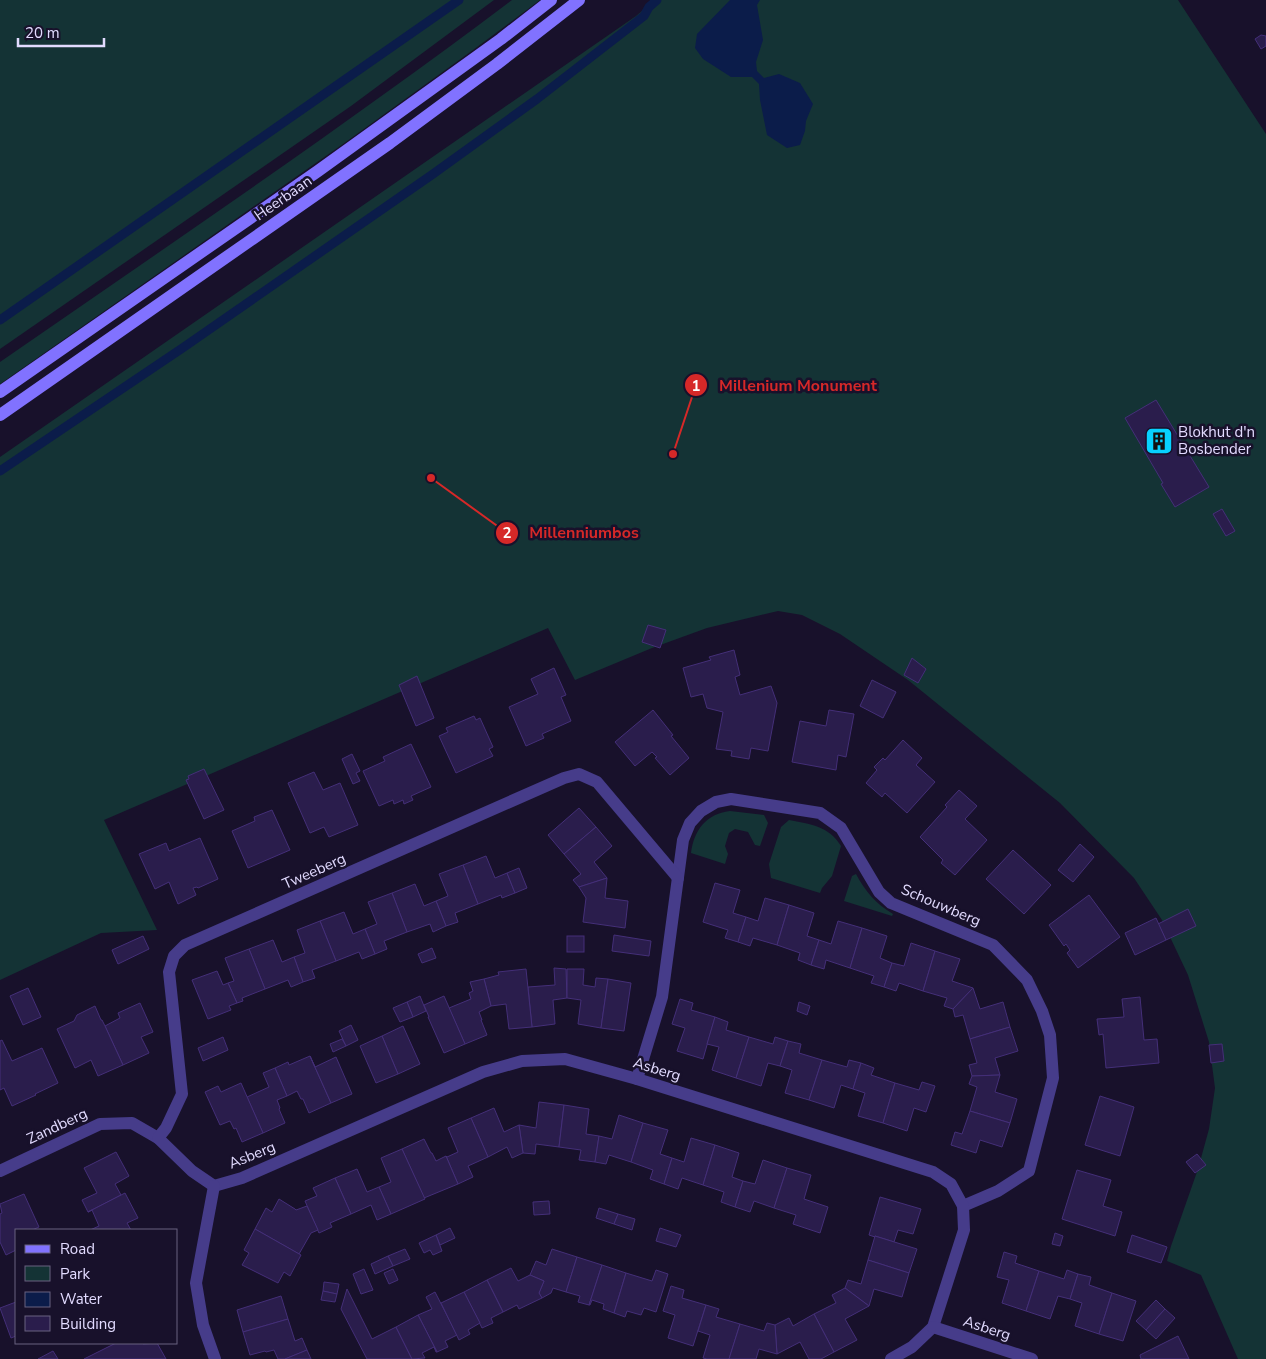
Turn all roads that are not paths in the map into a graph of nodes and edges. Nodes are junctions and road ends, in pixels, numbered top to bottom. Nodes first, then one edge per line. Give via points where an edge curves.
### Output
1 (551, 0) edge
2 (579, 0) edge
3 (0, 392) edge
4 (0, 415) edge
5 (678, 878) junction
6 (637, 1079) junction
7 (158, 1138) junction
8 (0, 1171) edge
9 (214, 1186) junction
10 (963, 1206) junction
11 (932, 1327) junction
12 (215, 1359) edge
13 (890, 1359) edge
14 (1032, 1359) edge

1 - 3 main road, Heerbaan via 310,177
2 - 4 main road, Heerbaan via 390,143
5 - 6 street, Schouwberg via 662,997
5 - 7 street, Tweeberg via 597,782 579,774 185,945 174,956 169,972 182,1094
5 - 10 street, Schouwberg via 683,840 690,823 716,802 732,800 820,813 841,828 879,892 891,903 993,945 1026,980 1050,1035 1053,1078 1029,1171 998,1191
6 - 9 street, Asberg via 565,1059 522,1061 483,1072 242,1178
6 - 10 street, Asberg via 932,1172 951,1184
7 - 8 street, Zandberg via 132,1124 100,1124
7 - 9 street via 192,1171
9 - 12 street via 196,1283 203,1325
10 - 11 street, Asberg via 964,1230
11 - 13 street, Asberg via 912,1346
11 - 14 street, Asberg

